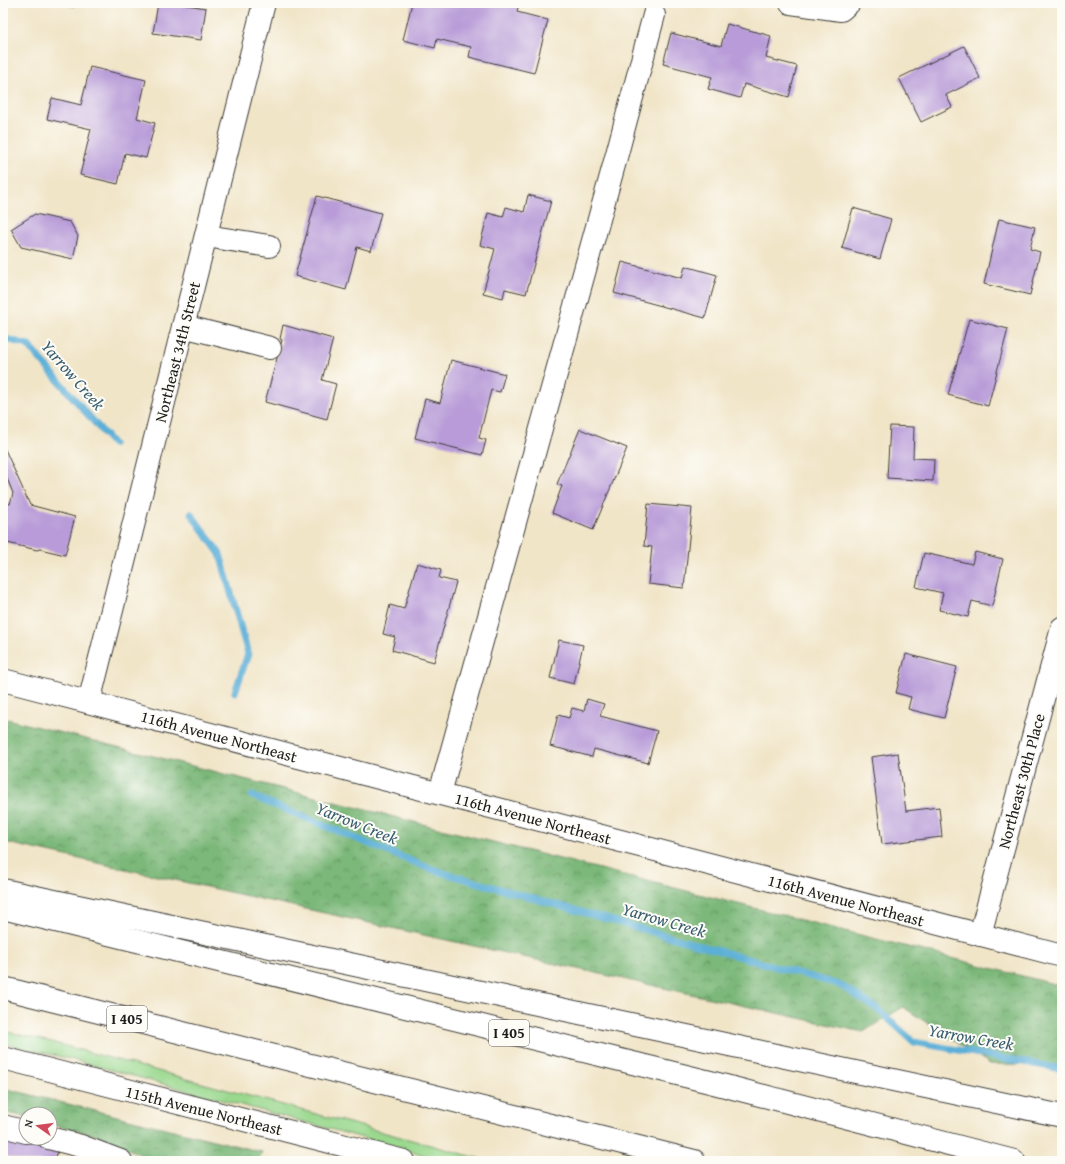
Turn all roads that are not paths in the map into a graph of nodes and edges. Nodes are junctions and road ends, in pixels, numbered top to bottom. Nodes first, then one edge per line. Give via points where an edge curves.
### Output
1 (791, 3) edge
2 (849, 3) edge
3 (261, 6) edge
4 (654, 15) dead end
5 (206, 236) junction
6 (269, 246) dead end
7 (184, 326) junction
8 (270, 348) dead end
9 (1062, 628) edge
10 (3, 680) edge
11 (89, 702) junction
12 (440, 793) junction
13 (3, 890) edge
14 (3, 908) edge
15 (980, 935) junction
16 (1062, 956) edge
17 (3, 988) edge
18 (3, 1058) edge
19 (1062, 1116) edge
20 (3, 1126) edge
21 (18, 1130) edge
22 (58, 1140) edge
23 (121, 1161) edge
24 (404, 1161) edge
25 (694, 1161) edge
26 (1014, 1161) edge

1 - 2 main road via 840,10
3 - 5 main road, Northeast 34th Street
4 - 12 main road
5 - 6 main road
5 - 7 main road, Northeast 34th Street
7 - 8 main road
7 - 11 main road, Northeast 34th Street
9 - 15 main road, Northeast 30th Place
10 - 11 main road, 116th Avenue Northeast
11 - 12 main road, 116th Avenue Northeast
12 - 15 main road, 116th Avenue Northeast
13 - 19 main road
14 - 26 main road, I 405 via 710,1082
15 - 16 main road, 116th Avenue Northeast
17 - 25 main road, I 405
18 - 24 main road, 115th Avenue Northeast
20 - 21 main road
22 - 23 main road via 82,1146

